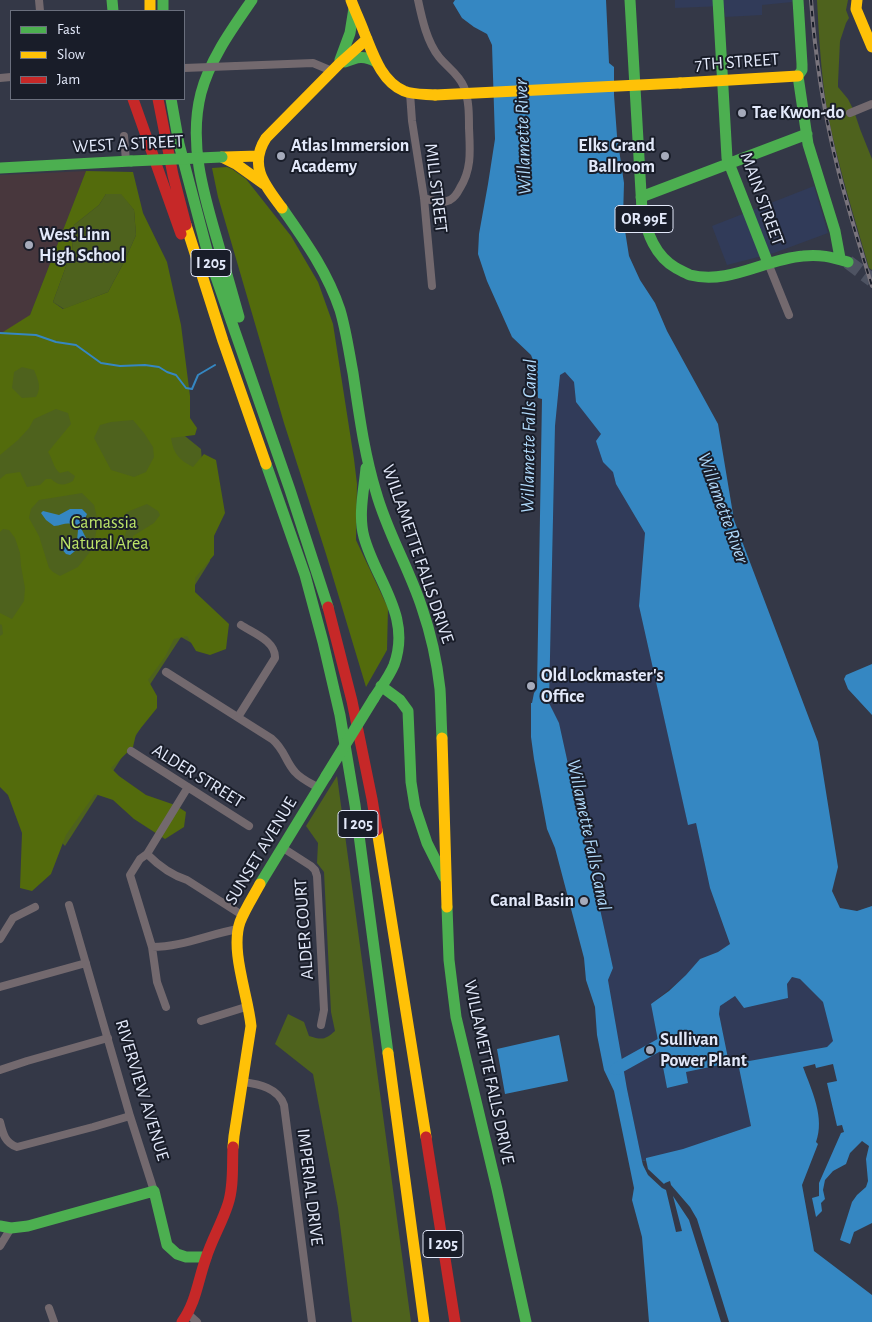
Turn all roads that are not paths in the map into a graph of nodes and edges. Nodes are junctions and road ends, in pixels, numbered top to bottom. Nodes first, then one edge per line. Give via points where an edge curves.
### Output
1 (252, 0) edge
2 (418, 0) edge
3 (630, 0) edge
4 (718, 0) edge
5 (798, 0) edge
6 (352, 3) edge
7 (857, 5) edge
8 (367, 39) junction
9 (872, 47) edge
10 (376, 62) junction
11 (185, 68) edge
12 (335, 68) junction
13 (798, 76) junction
14 (722, 81) junction
15 (410, 93) junction
16 (133, 100) edge
17 (158, 100) edge
18 (171, 100) edge
19 (872, 104) edge
20 (850, 113) dead end
21 (807, 134) junction
22 (124, 136) dead end
23 (258, 156) junction
24 (222, 157) junction
25 (129, 161) junction
26 (729, 165) junction
27 (0, 168) edge
28 (264, 184) junction
29 (424, 198) junction
30 (641, 198) junction
31 (196, 257) junction
32 (768, 263) junction
33 (432, 286) dead end
34 (789, 315) dead end
35 (266, 422) junction
36 (367, 459) junction
37 (380, 506) junction
38 (364, 536) junction
39 (241, 625) dead end
40 (166, 672) dead end
41 (381, 686) junction
42 (238, 717) junction
43 (131, 751) dead end
44 (188, 788) junction
45 (319, 788) junction
46 (249, 826) dead end
47 (283, 848) junction
48 (147, 854) junction
49 (446, 880) junction
50 (69, 905) dead end
51 (35, 907) dead end
52 (242, 915) junction
53 (238, 929) junction
54 (0, 939) edge
55 (152, 947) junction
56 (86, 963) junction
57 (0, 988) edge
58 (249, 1006) junction
59 (166, 1007) dead end
60 (202, 1021) dead end
61 (321, 1025) dead end
62 (108, 1038) junction
63 (0, 1070) edge
64 (243, 1082) junction
65 (130, 1116) junction
66 (0, 1122) edge
67 (2, 1136) edge
68 (154, 1191) junction
69 (5, 1227) edge
70 (0, 1246) edge
71 (206, 1257) junction
72 (49, 1308) dead end
73 (189, 1319) edge
74 (54, 1322) edge
75 (312, 1322) edge
76 (424, 1322) edge
77 (456, 1322) edge
78 (526, 1322) edge

1 - 35 main road via 215,57 200,95 197,146 204,192
2 - 29 street via 432,45 460,80 468,100 470,161 466,178 451,200 439,202
3 - 30 main road, OR 99E
4 - 14 main road, MAIN STREET
5 - 13 main road via 802,70
6 - 8 main road
6 - 12 main road via 350,33
7 - 9 main road
8 - 10 main road
8 - 12 main road
10 - 12 main road via 362,56
10 - 15 main road via 392,83
11 - 12 street, bridge via 313,62
12 - 23 main road via 273,130
13 - 14 main road, 7TH STREET
13 - 21 main road
14 - 15 main road, 7TH STREET, bridge via 435,95
14 - 26 main road, MAIN STREET
15 - 29 street, MILL STREET
16 - 31 main road via 184,242
17 - 31 main road, I 205 via 173,175
18 - 35 main road, I 205 via 190,191 208,254
19 - 20 street
21 - 26 main road
21 - 32 main road, OR 99E via 844,260 823,254 806,254
22 - 25 street
23 - 24 main road, WEST A STREET
23 - 28 main road, WILLAMETTE FALLS DRIVE
24 - 25 main road, WEST A STREET, bridge
24 - 28 main road
25 - 27 main road, WEST A STREET
26 - 30 main road
26 - 32 main road, MAIN STREET
28 - 36 main road, WILLAMETTE FALLS DRIVE via 309,246 334,292 346,333
29 - 33 street, MILL STREET
30 - 32 main road, OR 99E via 651,240 664,259 676,269 712,278
31 - 76 main road, I 205 via 305,575 340,715 355,805
32 - 34 street, MAIN STREET
35 - 77 main road, I 205 via 331,617 352,700
36 - 37 main road, WILLAMETTE FALLS DRIVE
36 - 38 main road, SUNSET AVENUE via 362,515
37 - 38 main road via 370,514
37 - 49 main road, WILLAMETTE FALLS DRIVE via 422,606 437,664
38 - 41 main road, SUNSET AVENUE via 399,625 394,665
39 - 42 street via 271,644 275,658
40 - 42 street
41 - 45 main road, SUNSET AVENUE, bridge
41 - 49 main road via 401,700 408,711 415,809
42 - 45 street via 279,745 296,772
43 - 44 street, ALDER STREET
44 - 46 street, ALDER STREET
44 - 48 street
45 - 47 main road, SUNSET AVENUE
47 - 52 main road, SUNSET AVENUE
47 - 61 street, ALDER COURT via 311,866 317,876 324,1010
48 - 52 street via 162,868
48 - 55 street via 130,875
49 - 78 main road, WILLAMETTE FALLS DRIVE via 454,1007
50 - 56 street, RIVERVIEW AVENUE
51 - 54 street via 13,918
52 - 53 main road, SUNSET AVENUE
53 - 55 street via 178,945
53 - 58 main road, SUNSET AVENUE via 238,962
55 - 59 street via 157,982
56 - 57 street
56 - 62 street, RIVERVIEW AVENUE
58 - 60 street
58 - 64 main road, SUNSET AVENUE via 250,1026
62 - 63 street
62 - 65 street, RIVERVIEW AVENUE
64 - 71 main road, SUNSET AVENUE via 234,1136 229,1202
64 - 75 street, IMPERIAL DRIVE via 272,1090 284,1105
65 - 67 street via 17,1147
65 - 68 street, RIVERVIEW AVENUE
66 - 67 street
68 - 69 main road via 28,1226
68 - 71 main road, RIVERVIEW AVENUE via 167,1245 186,1257
69 - 70 street
71 - 73 main road, SUNSET AVENUE
72 - 74 street

